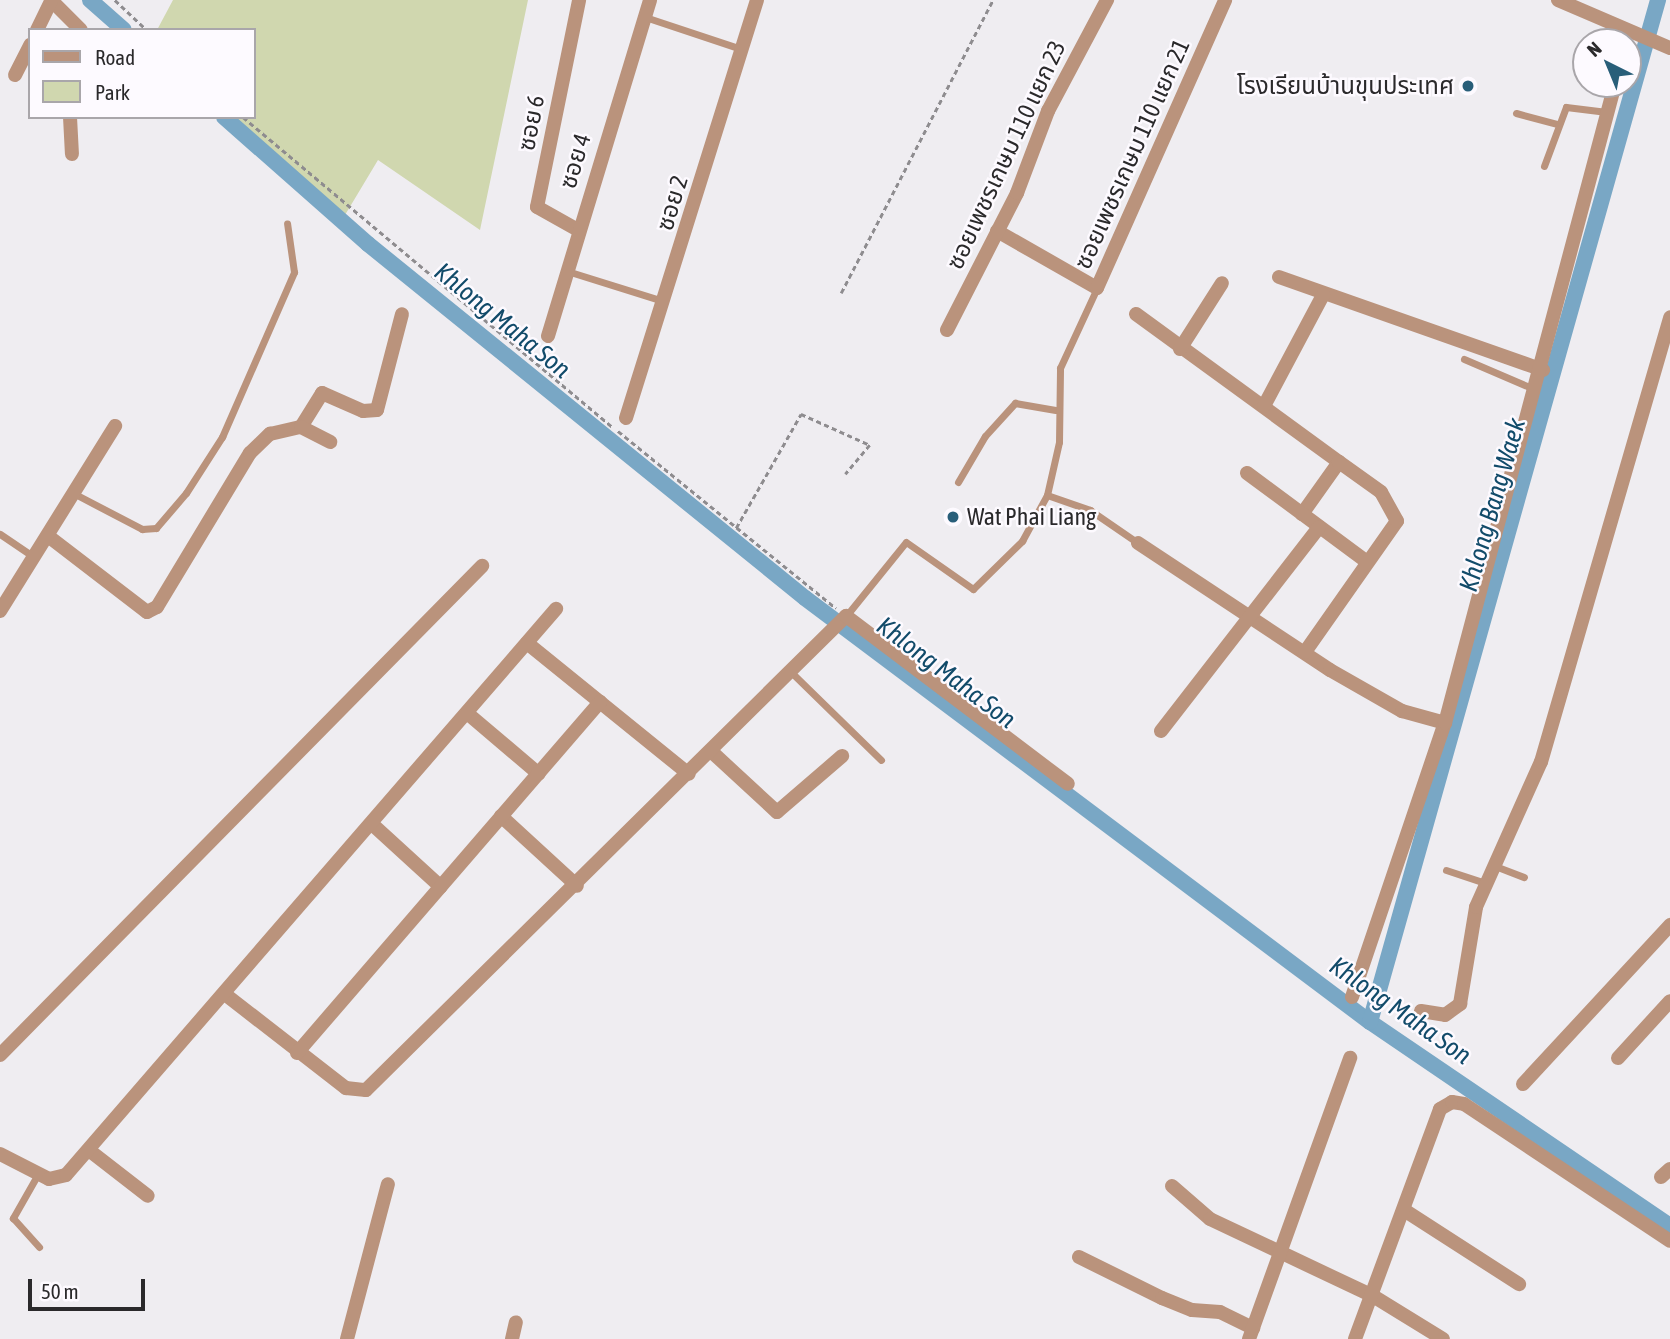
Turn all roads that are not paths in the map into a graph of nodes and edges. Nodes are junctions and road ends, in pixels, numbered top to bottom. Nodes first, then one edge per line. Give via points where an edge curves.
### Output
1 (51, 0) edge
2 (579, 0) edge
3 (650, 0) edge
4 (757, 0) edge
5 (1107, 0) edge
6 (1225, 0) edge
7 (1558, 0) edge
8 (645, 17) junction
9 (38, 28) edge
10 (79, 28) edge
11 (1611, 28) edge
12 (1642, 41) edge
13 (1664, 46) edge
14 (28, 49) edge
15 (741, 50) junction
16 (15, 75) dead end
17 (1612, 98) edge
18 (1608, 112) junction
19 (1516, 113) dead end
20 (70, 119) edge
21 (1558, 124) junction
22 (72, 154) dead end
23 (1544, 166) dead end
24 (287, 223) dead end
25 (578, 230) junction
26 (998, 232) junction
27 (567, 271) junction
28 (1279, 277) dead end
29 (1222, 283) dead end
30 (1097, 288) junction
31 (1323, 295) junction
32 (664, 301) junction
33 (402, 314) dead end
34 (1136, 314) dead end
35 (1670, 317) edge
36 (947, 330) dead end
37 (548, 335) dead end
38 (1180, 349) junction
39 (1464, 359) dead end
40 (1543, 370) junction
41 (1537, 391) junction
42 (1264, 406) junction
43 (1055, 410) junction
44 (626, 418) dead end
45 (115, 426) dead end
46 (301, 427) junction
47 (330, 442) dead end
48 (1339, 462) junction
49 (1247, 473) dead end
50 (958, 482) dead end
51 (75, 494) junction
52 (1047, 495) junction
53 (1302, 513) junction
54 (1320, 527) junction
55 (0, 534) edge
56 (48, 536) junction
57 (1138, 543) joint
58 (35, 557) junction
59 (1366, 561) junction
60 (482, 566) dead end
61 (556, 610) dead end
62 (0, 611) edge
63 (1245, 618) junction
64 (846, 619) junction
65 (527, 643) junction
66 (1305, 652) junction
67 (793, 674) junction
68 (600, 702) junction
69 (467, 713) junction
70 (1445, 723) junction
71 (1161, 732) dead end
72 (713, 753) junction
73 (842, 756) dead end
74 (881, 760) dead end
75 (539, 774) junction
76 (689, 774) junction
77 (1068, 784) dead end
78 (501, 816) junction
79 (372, 824) junction
80 (1494, 866) junction
81 (1446, 870) dead end
82 (1524, 877) dead end
83 (1485, 883) junction
84 (441, 887) junction
85 (578, 887) junction
86 (1670, 925) edge
87 (226, 995) junction
88 (1352, 997) dead end
89 (1670, 1001) edge
90 (1421, 1011) dead end
91 (297, 1052) junction
92 (0, 1055) edge
93 (1350, 1058) dead end
94 (1618, 1058) dead end
95 (1523, 1084) dead end
96 (90, 1151) junction
97 (0, 1154) edge
98 (38, 1173) junction
99 (388, 1184) dead end
100 (1172, 1186) dead end
101 (148, 1196) dead end
102 (1404, 1210) junction
103 (1670, 1241) edge
104 (39, 1247) dead end
105 (1283, 1256) junction
106 (1079, 1257) dead end
107 (1519, 1284) dead end
108 (1373, 1296) junction
109 (516, 1322) dead end
110 (1251, 1334) edge
111 (347, 1339) edge
112 (512, 1339) edge
113 (1355, 1339) edge
114 (1443, 1339) edge

1 - 9 street
1 - 10 street
2 - 25 street, ซอย 6 via 537,208
3 - 8 street, ซอย 4
4 - 15 street, ซอย 2
5 - 26 street, ซอยเพชรเกษม 110 แยก 23 via 1048,111
6 - 30 street, ซอยเพชรเกษม 110 แยก 21
7 - 11 street
8 - 15 lane
8 - 25 street, ซอย 4
12 - 13 street
14 - 16 street
15 - 32 street, ซอย 2
17 - 18 street
18 - 21 lane via 1571,104
18 - 40 street
19 - 21 lane
20 - 22 street
21 - 23 lane
24 - 51 lane via 293,272 222,437 186,493 156,528 142,529
25 - 27 street, ซอย 4
26 - 30 street
26 - 36 street, ซอยเพชรเกษม 110 แยก 23
27 - 32 lane
27 - 37 street, ซอย 4
28 - 31 street
29 - 38 street
30 - 43 lane via 1060,368
31 - 40 street
31 - 42 street
32 - 44 street, ซอย 2
33 - 46 street via 377,410 363,411 322,393
34 - 38 street
35 - 80 street via 1541,762
38 - 42 street
39 - 41 lane
40 - 41 street
41 - 70 street
42 - 48 street
43 - 50 lane via 1015,403 985,436
43 - 52 lane via 1059,442
45 - 51 street
46 - 47 street
46 - 56 street via 284,427 250,453 157,607 148,612
48 - 53 street
48 - 59 street via 1396,509 1393,530
49 - 53 street
51 - 56 street
52 - 57 lane via 1090,510
52 - 64 lane via 1021,541 982,586 973,589 906,542
53 - 54 street
54 - 59 street
54 - 63 street
55 - 58 lane
56 - 58 street
57 - 63 street
58 - 62 street
59 - 66 street
60 - 92 street
61 - 65 street
63 - 66 street
63 - 71 street
64 - 67 street
64 - 77 street
65 - 68 street
65 - 69 street
66 - 70 street via 1402,711
67 - 72 street
67 - 74 lane
68 - 75 street
68 - 76 street
69 - 75 street
69 - 79 street
70 - 88 street
72 - 73 street via 778,812
72 - 76 street
75 - 78 street
76 - 85 street
78 - 84 street
78 - 85 street
79 - 84 street
79 - 87 street
80 - 82 lane
80 - 83 street
81 - 83 lane
83 - 90 street via 1460,1004 1445,1015
84 - 91 street
85 - 91 street via 366,1090 346,1088
86 - 95 street
87 - 91 street
87 - 96 street
89 - 94 street
93 - 105 street
96 - 98 street via 56,1180
96 - 101 street
97 - 98 street
98 - 104 lane via 13,1218
99 - 111 street
100 - 105 street via 1210,1219
102 - 103 street via 1440,1109 1464,1104
102 - 107 street
102 - 108 street
105 - 108 street
105 - 110 street
106 - 110 street via 1172,1302 1220,1312
108 - 113 street
108 - 114 street
109 - 112 street

